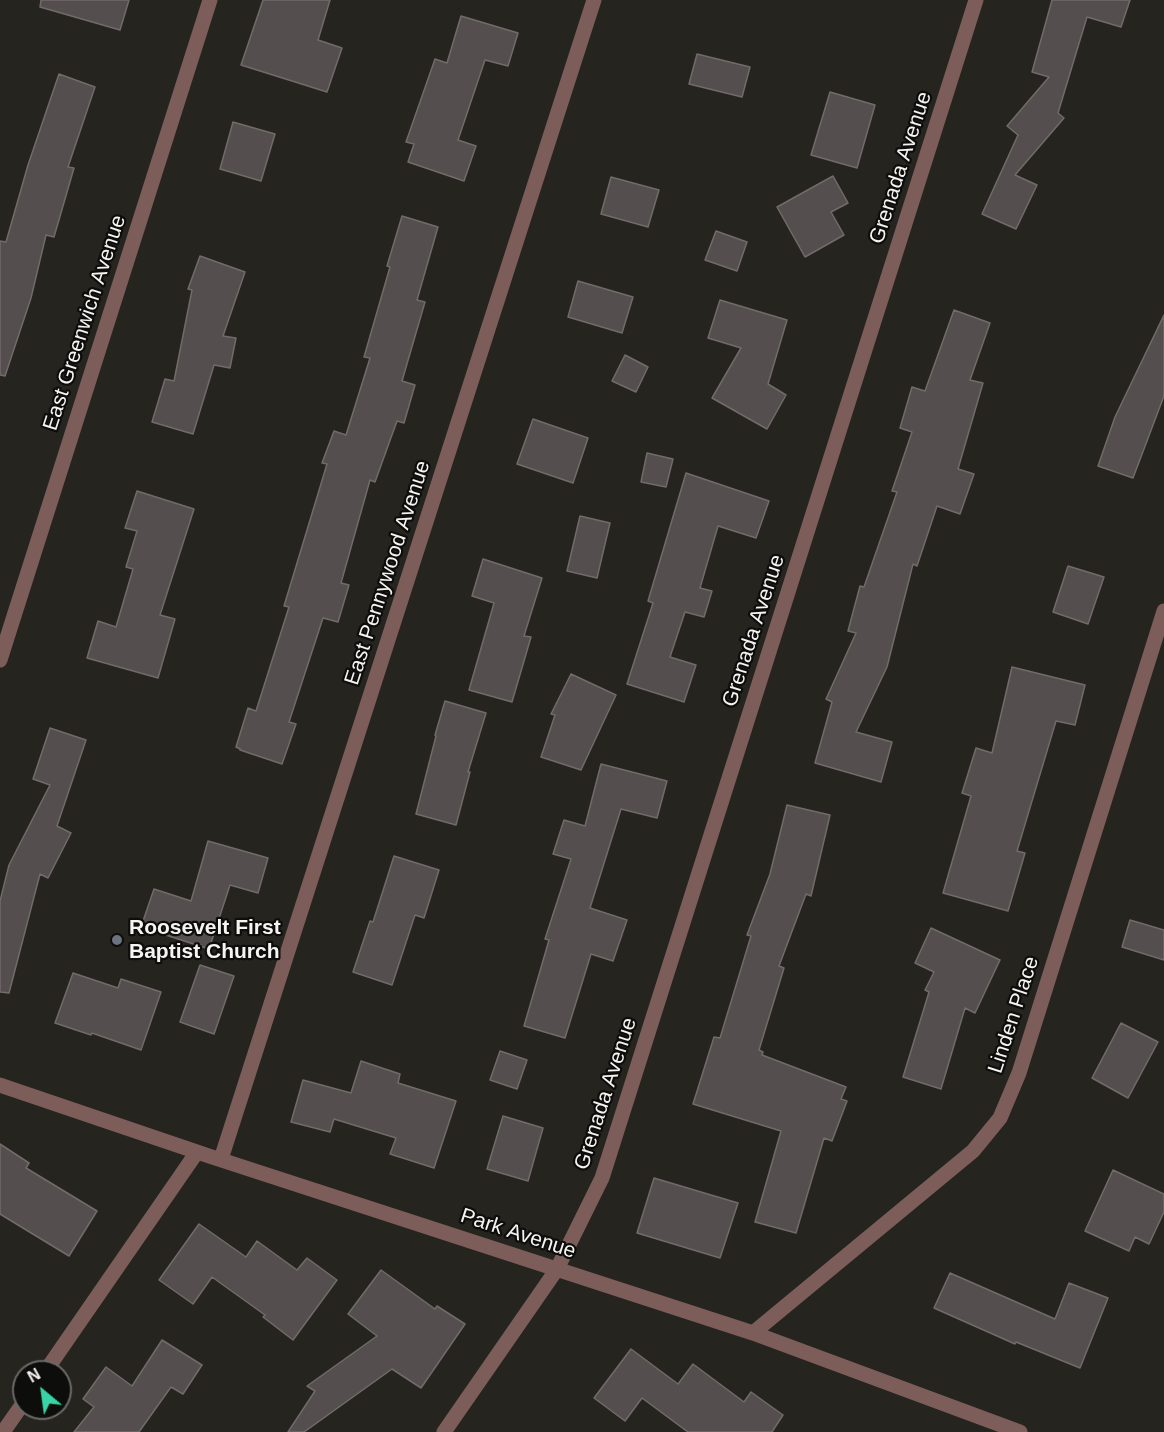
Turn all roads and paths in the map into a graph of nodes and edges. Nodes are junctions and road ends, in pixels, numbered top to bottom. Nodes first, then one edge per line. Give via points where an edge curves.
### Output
1 (210, 0) edge
2 (594, 0) edge
3 (976, 0) edge
4 (1164, 611) edge
5 (0, 660) edge
6 (0, 1085) edge
7 (196, 1152) junction
8 (221, 1159) junction
9 (557, 1269) junction
10 (753, 1333) junction
11 (53, 1360) edge
12 (12, 1419) edge
13 (3, 1432) edge
14 (444, 1432) edge
15 (1020, 1432) edge

1 - 5 street, East Greenwich Avenue
2 - 8 street, East Pennywood Avenue
3 - 9 street, Grenada Avenue via 602,1178
4 - 10 street, Linden Place via 1019,1073 1000,1118 974,1151
6 - 7 street, Park Avenue
7 - 8 street, Park Avenue
7 - 11 street
8 - 9 street, Park Avenue
9 - 10 street, Park Avenue
9 - 14 street, Grenada Avenue
10 - 15 street, Park Avenue
12 - 13 street

